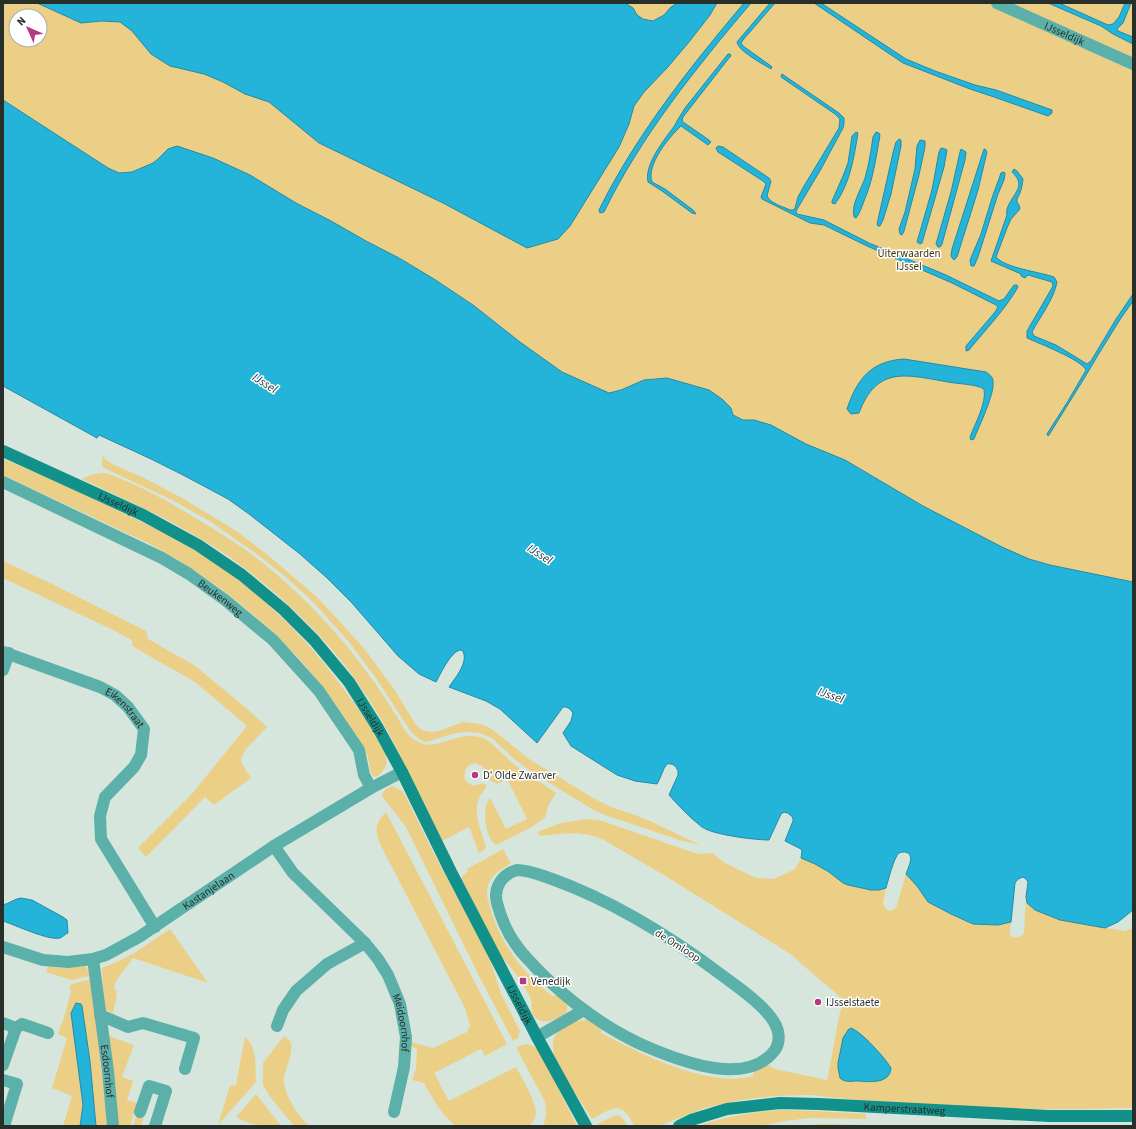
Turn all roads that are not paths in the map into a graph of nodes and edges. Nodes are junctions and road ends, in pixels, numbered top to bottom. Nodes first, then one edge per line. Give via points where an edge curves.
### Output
1 (997, 3) edge
2 (1133, 64) edge
3 (3, 451) edge
4 (3, 482) edge
5 (6, 652) edge
6 (3, 670) edge
7 (402, 772) junction
8 (371, 788) junction
9 (274, 846) junction
10 (155, 927) junction
11 (365, 942) junction
12 (3, 947) edge
13 (92, 959) junction
14 (584, 1010) junction
15 (100, 1015) junction
16 (3, 1023) edge
17 (277, 1026) dead end
18 (16, 1028) junction
19 (48, 1032) dead end
20 (537, 1037) junction
21 (3, 1064) edge
22 (185, 1069) dead end
23 (3, 1080) edge
24 (140, 1112) dead end
25 (394, 1112) dead end
26 (1133, 1116) edge
27 (4, 1126) edge
28 (113, 1126) edge
29 (155, 1126) edge
30 (586, 1126) edge
31 (679, 1126) edge

1 - 2 street, IJsseldijk
3 - 7 street, IJsseldijk via 143,515 198,545 242,576 284,610 314,640 349,682
4 - 8 street, Beukenweg via 162,558 225,600 274,640 319,691 359,750 364,776
5 - 6 street
5 - 10 street, Eikenstraat via 115,695 128,706 144,729 141,755 134,767 105,797 100,816 101,839
7 - 8 street, Kastanjelaan
7 - 20 street, IJsseldijk
8 - 9 street, Kastanjelaan
9 - 10 street, Kastanjelaan
9 - 11 street, Meidoornhof via 293,873
10 - 13 street, Kastanjelaan via 106,955
11 - 17 street via 327,964 296,991 283,1010
11 - 25 street, Meidoornhof via 388,975 400,1004 406,1037 404,1068
12 - 13 street, Kastanjelaan via 43,960 68,962
13 - 15 street, Esdoornhof
14 - 14 street, de Omloop via 546,979 508,933 495,894 498,884 506,874 523,870 568,884 621,910 682,946 730,981 766,1012 778,1030 777,1046 767,1059 754,1066 724,1069 710,1067 675,1058 644,1046
14 - 20 street
15 - 22 street via 128,1027 143,1023 194,1038
15 - 28 street, Esdoornhof
16 - 18 street
18 - 19 street via 22,1024
18 - 21 street
20 - 30 street, IJsseldijk
23 - 27 street via 17,1084
24 - 29 street via 149,1086 166,1091
26 - 31 street, Kamperstraatweg via 1049,1116 780,1103 727,1109

